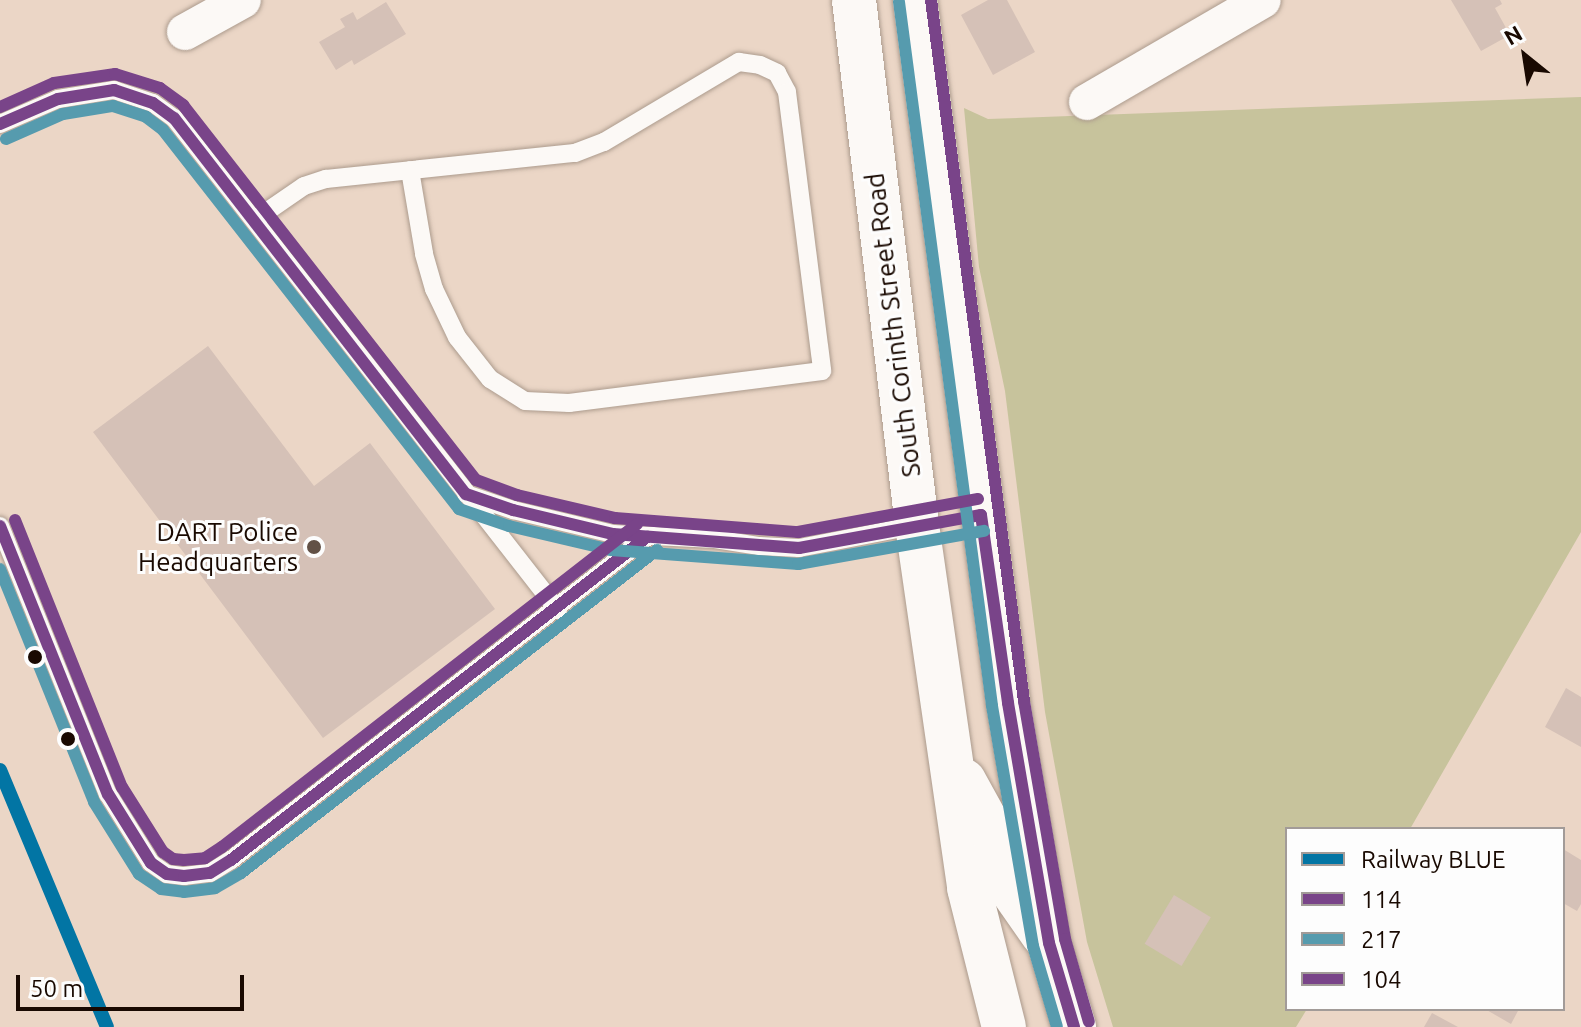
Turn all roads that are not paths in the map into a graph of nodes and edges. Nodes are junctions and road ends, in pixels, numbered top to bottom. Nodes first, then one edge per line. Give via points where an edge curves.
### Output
1 (243, 0) edge
2 (854, 0) edge
3 (915, 0) edge
4 (1263, 0) edge
5 (185, 32) dead end
6 (1087, 102) dead end
7 (0, 124) edge
8 (410, 170) junction
9 (256, 219) junction
10 (466, 494) junction
11 (981, 515) junction
12 (917, 525) junction
13 (0, 526) edge
14 (647, 537) junction
15 (558, 610) junction
16 (952, 758) junction
17 (1049, 943) junction
18 (1070, 1026) edge
19 (1004, 1027) edge

1 - 5 street
2 - 12 main road, South Corinth Street Road
3 - 11 main road
4 - 6 street
7 - 9 lane via 58,99 130,93 174,118
8 - 8 lane via 575,153 604,142 739,62 777,73 787,92 822,371 569,403 525,401 490,379 457,337 434,289
8 - 9 lane via 304,186
9 - 10 lane
10 - 14 lane via 564,524
10 - 15 lane
11 - 12 main road
11 - 17 main road
12 - 14 lane via 799,548
12 - 16 main road, South Corinth Street Road
13 - 15 lane via 108,794 139,848 167,874 210,873 231,860
14 - 15 lane
16 - 17 main road via 996,839 1004,879
16 - 19 main road, South Corinth Street Road via 969,888
17 - 18 main road

